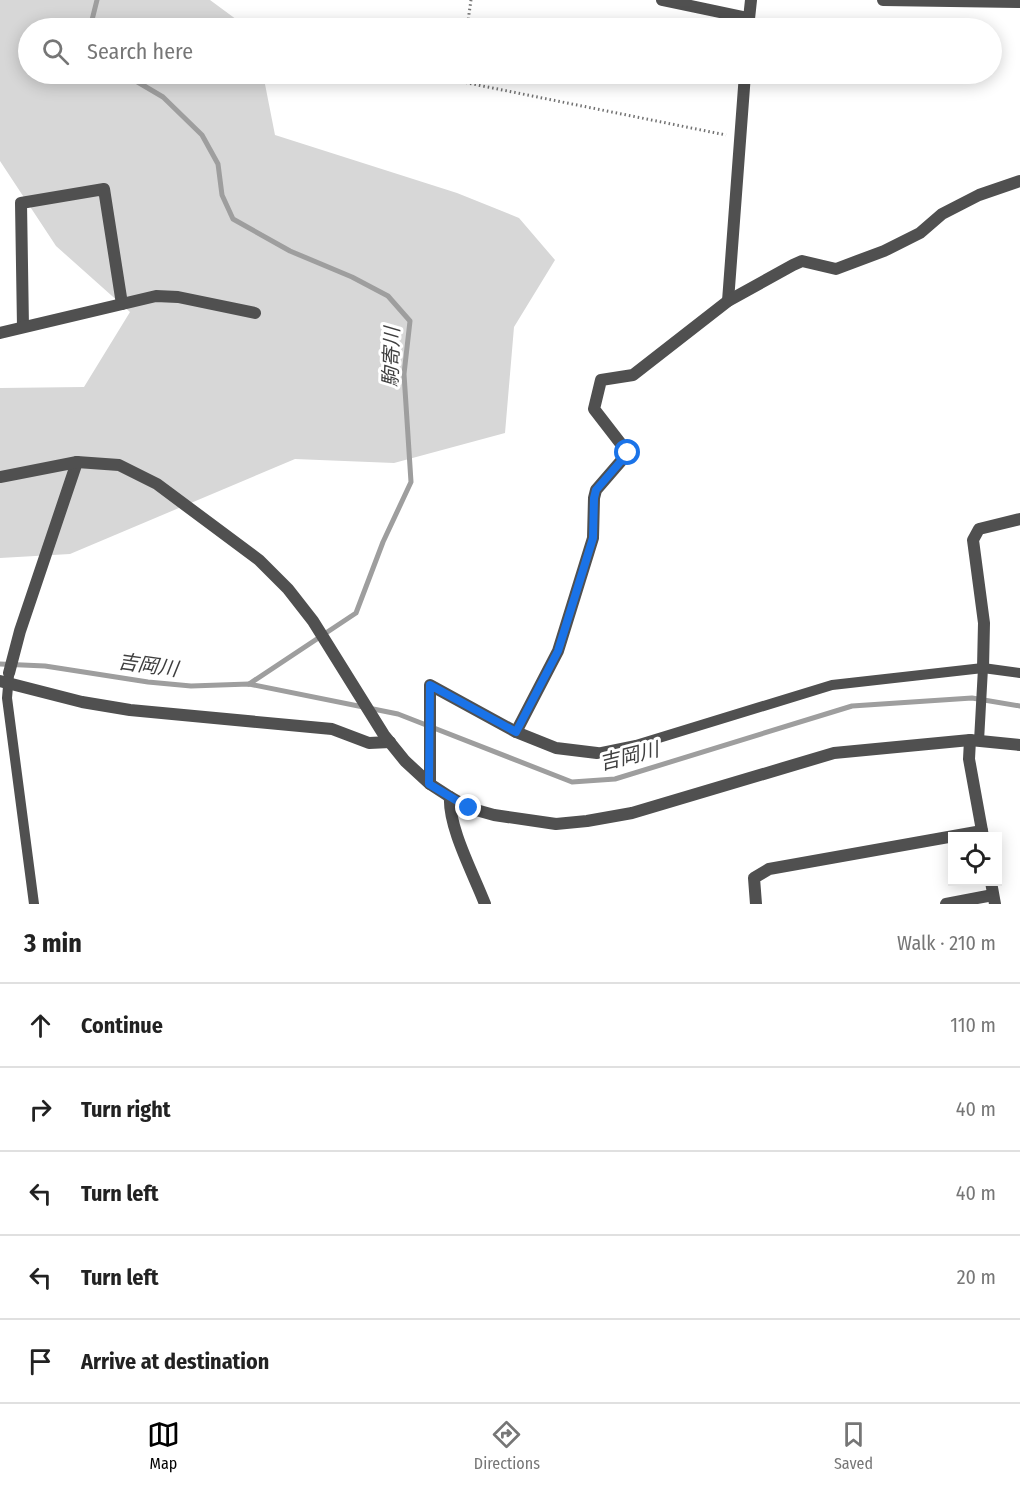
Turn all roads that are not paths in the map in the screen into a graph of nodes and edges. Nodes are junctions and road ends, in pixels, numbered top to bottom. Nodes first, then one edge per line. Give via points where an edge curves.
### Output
1 (662, 0) edge
2 (751, 0) edge
3 (883, 0) edge
4 (1020, 3) edge
5 (729, 18) edge
6 (749, 18) edge
7 (745, 84) edge
8 (1020, 181) edge
9 (728, 301) junction
10 (122, 304) junction
11 (255, 313) dead end
12 (23, 327) junction
13 (0, 333) edge
14 (77, 462) junction
15 (0, 477) edge
16 (1020, 519) edge
17 (1020, 673) edge
18 (983, 674) junction
19 (5, 679) edge
20 (516, 732) junction
21 (387, 738) junction
22 (975, 740) junction
23 (1020, 745) edge
24 (597, 753) joint
25 (429, 784) junction
26 (450, 797) junction
27 (982, 832) edge
28 (948, 840) edge
29 (994, 900) edge
30 (34, 904) edge
31 (485, 904) edge
32 (756, 904) edge
33 (946, 904) edge

1 - 5 street
2 - 6 street
3 - 4 street
7 - 9 street
8 - 9 street via 951,209 920,232 884,251 836,269 802,261
9 - 20 street via 633,375 601,380 594,409 628,453 596,490 593,538 558,651
10 - 11 street via 156,296 178,297
10 - 12 street
10 - 12 street via 104,189 21,203
12 - 13 street
14 - 15 street
14 - 19 street
14 - 21 street via 119,465 158,484 259,560 313,621
16 - 18 street via 980,529 972,540 984,623
17 - 18 lane
18 - 22 lane via 981,723
18 - 24 lane via 832,685 636,745
19 - 21 street via 82,702 130,710 321,728 369,742
19 - 30 lane
20 - 24 street via 556,748
20 - 25 street via 430,685
21 - 25 street
22 - 23 street
22 - 26 street via 834,753 632,813 587,821 556,824 494,815
22 - 27 street via 969,759
25 - 26 street
26 - 31 street via 454,824
28 - 32 street via 769,869 754,878
29 - 33 street

